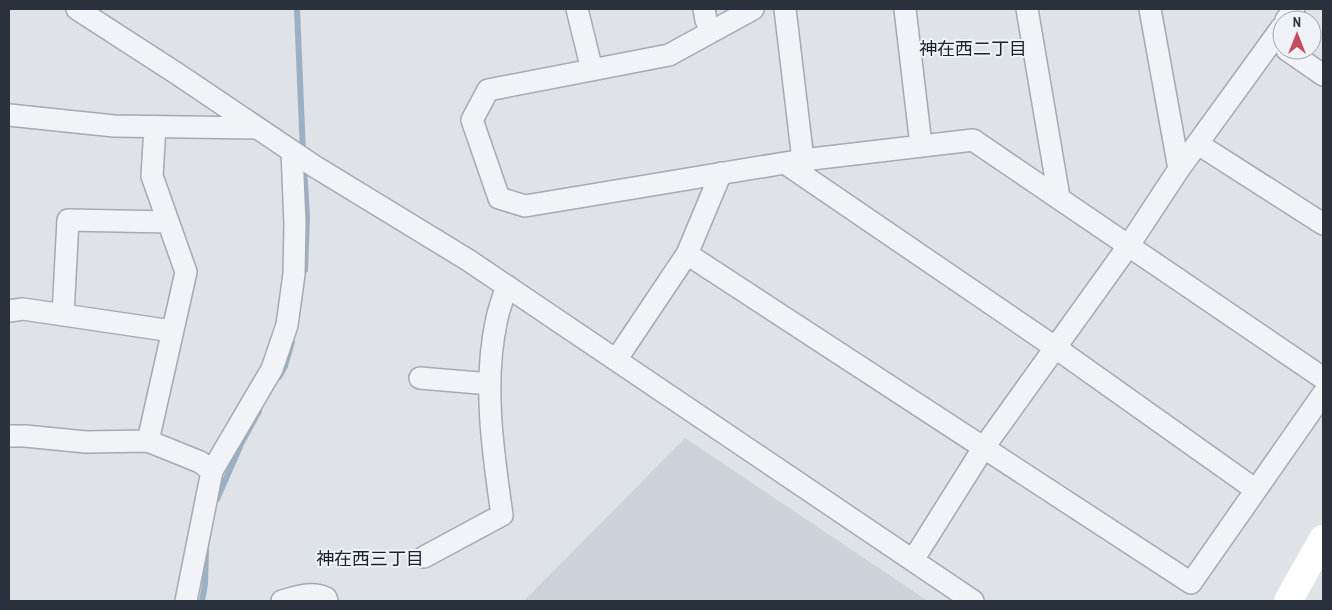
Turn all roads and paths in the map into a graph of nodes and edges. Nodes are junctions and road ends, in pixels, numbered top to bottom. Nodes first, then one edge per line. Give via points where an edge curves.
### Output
1 (77, 9) edge
2 (577, 9) edge
3 (704, 9) edge
4 (753, 9) edge
5 (785, 9) edge
6 (905, 9) edge
7 (1027, 9) edge
8 (1150, 9) edge
9 (712, 31) junction
10 (1272, 52) edge
11 (1304, 60) edge
12 (592, 70) junction
13 (1323, 75) edge
14 (9, 115) edge
15 (155, 127) junction
16 (256, 128) junction
17 (1198, 144) junction
18 (921, 145) junction
19 (292, 152) junction
20 (794, 162) junction
21 (1179, 169) junction
22 (721, 173) junction
23 (1059, 197) junction
24 (168, 222) junction
25 (1323, 224) edge
26 (1129, 245) junction
27 (687, 254) junction
28 (507, 286) junction
29 (9, 311) edge
30 (63, 315) junction
31 (172, 331) junction
32 (1056, 348) junction
33 (616, 360) junction
34 (420, 378) dead end
35 (1323, 378) edge
36 (490, 384) junction
37 (1323, 394) edge
38 (9, 436) edge
39 (148, 441) junction
40 (984, 447) junction
41 (212, 470) junction
42 (1256, 490) junction
43 (1323, 539) edge
44 (424, 557) dead end
45 (914, 560) junction
46 (186, 601) edge
47 (282, 601) edge
48 (327, 601) edge
49 (973, 601) edge
50 (1288, 601) edge

1 - 16 street
2 - 12 street
3 - 9 street
4 - 9 street
5 - 20 street
6 - 18 street
7 - 23 street
8 - 21 street
9 - 12 street via 669,55
10 - 17 street
11 - 13 street
12 - 22 street via 488,90 472,120 499,198 524,206
14 - 15 street
15 - 16 street
15 - 24 street via 152,176
16 - 19 street
17 - 21 street
17 - 25 street
18 - 20 street
18 - 23 street via 974,140
19 - 28 street
19 - 41 street via 294,274 287,325 272,369
20 - 22 street
20 - 32 street
21 - 26 street
22 - 27 street
23 - 26 street
24 - 30 street via 68,220
24 - 31 street via 186,272
26 - 32 street
26 - 35 street
27 - 33 street
27 - 40 street
28 - 33 street
28 - 36 street via 496,323
29 - 30 street via 23,309
30 - 31 street
31 - 39 street
32 - 40 street
32 - 42 street
33 - 45 street
34 - 36 street
36 - 44 street via 502,514
37 - 42 street
38 - 39 street via 86,442
39 - 41 street
40 - 42 street via 1191,583
40 - 45 street
41 - 46 street
43 - 50 main road
45 - 49 street
47 - 48 street via 309,594 318,594

